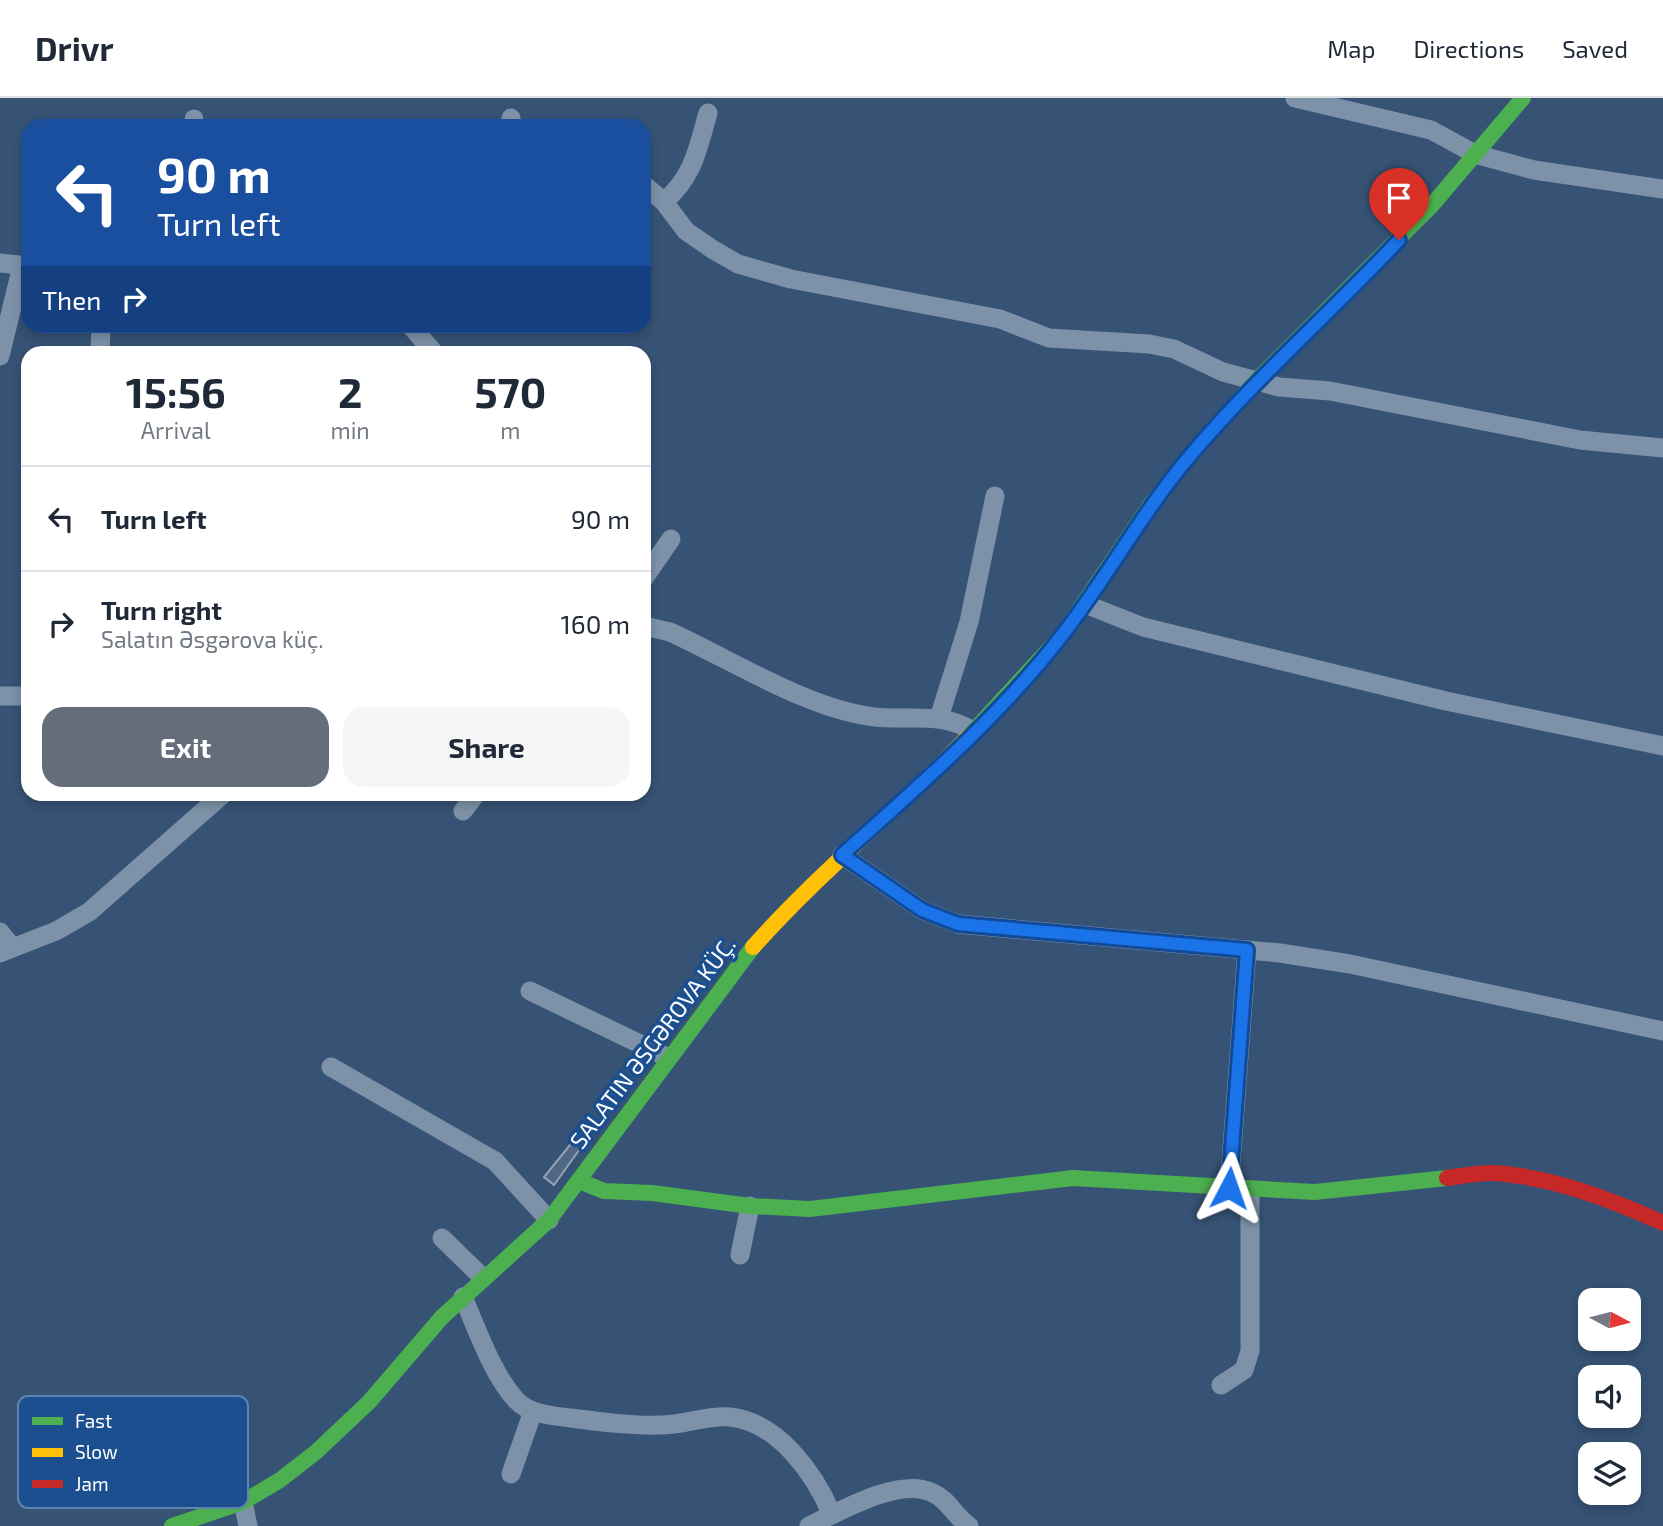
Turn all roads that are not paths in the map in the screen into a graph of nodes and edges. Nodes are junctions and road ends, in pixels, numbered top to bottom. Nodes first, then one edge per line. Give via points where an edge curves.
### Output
1 (1295, 98) edge
2 (1523, 98) edge
3 (708, 113) dead end
4 (1475, 154) junction
5 (1663, 189) edge
6 (651, 191) edge
7 (664, 202) junction
8 (0, 263) edge
9 (21, 266) edge
10 (21, 280) edge
11 (0, 356) edge
12 (1255, 382) junction
13 (1663, 448) edge
14 (995, 496) dead end
15 (671, 539) dead end
16 (651, 568) edge
17 (1085, 604) junction
18 (651, 628) edge
19 (0, 696) edge
20 (21, 696) edge
21 (939, 718) junction
22 (974, 732) junction
23 (1663, 746) edge
24 (215, 801) edge
25 (471, 801) edge
26 (463, 811) dead end
27 (842, 855) junction
28 (4, 944) edge
29 (1247, 950) junction
30 (530, 991) dead end
31 (1663, 1031) edge
32 (667, 1057) junction
33 (331, 1067) dead end
34 (579, 1181) junction
35 (1229, 1188) junction
36 (1250, 1190) junction
37 (750, 1206) junction
38 (549, 1220) junction
39 (1663, 1223) edge
40 (442, 1238) dead end
41 (740, 1255) dead end
42 (483, 1279) junction
43 (463, 1297) junction
44 (1221, 1385) dead end
45 (533, 1411) junction
46 (511, 1474) dead end
47 (248, 1499) edge
48 (225, 1508) edge
49 (244, 1508) edge
50 (832, 1515) junction
51 (963, 1524) edge
52 (172, 1526) edge
53 (248, 1526) edge
54 (809, 1526) edge

1 - 4 street via 1431,130
2 - 4 street
3 - 7 street via 692,167
4 - 5 street via 1534,170
4 - 12 street via 1382,258
6 - 7 street
7 - 12 street via 686,231 738,264 791,279 1000,319 1049,338 1174,349
8 - 9 street
10 - 11 street
12 - 13 street via 1330,391 1580,440
12 - 17 street via 1169,481
14 - 21 street via 969,622
15 - 16 street
17 - 22 street
17 - 23 street via 1143,627 1446,701
18 - 21 street via 839,710 875,717
19 - 20 street
21 - 22 street
22 - 27 street
24 - 28 street via 89,912 56,931
25 - 26 street
27 - 29 street via 922,910 958,924
27 - 32 street via 738,963
29 - 31 street via 1350,964
29 - 35 street
30 - 32 street
32 - 34 street
33 - 38 street via 495,1161
34 - 37 street via 604,1191
34 - 38 street
35 - 36 street
35 - 37 street via 1073,1178 836,1208
36 - 39 street via 1344,1191 1494,1173 1574,1188
36 - 44 street via 1250,1351 1244,1370
37 - 41 street
38 - 42 street
40 - 42 street
42 - 43 street
43 - 45 street via 506,1386 518,1402
43 - 47 street via 342,1430 280,1480
45 - 46 street
45 - 50 street via 629,1425 716,1417 746,1420 796,1455 812,1473
48 - 52 street
49 - 53 street
50 - 51 street via 902,1487 932,1492 945,1500
50 - 54 street

